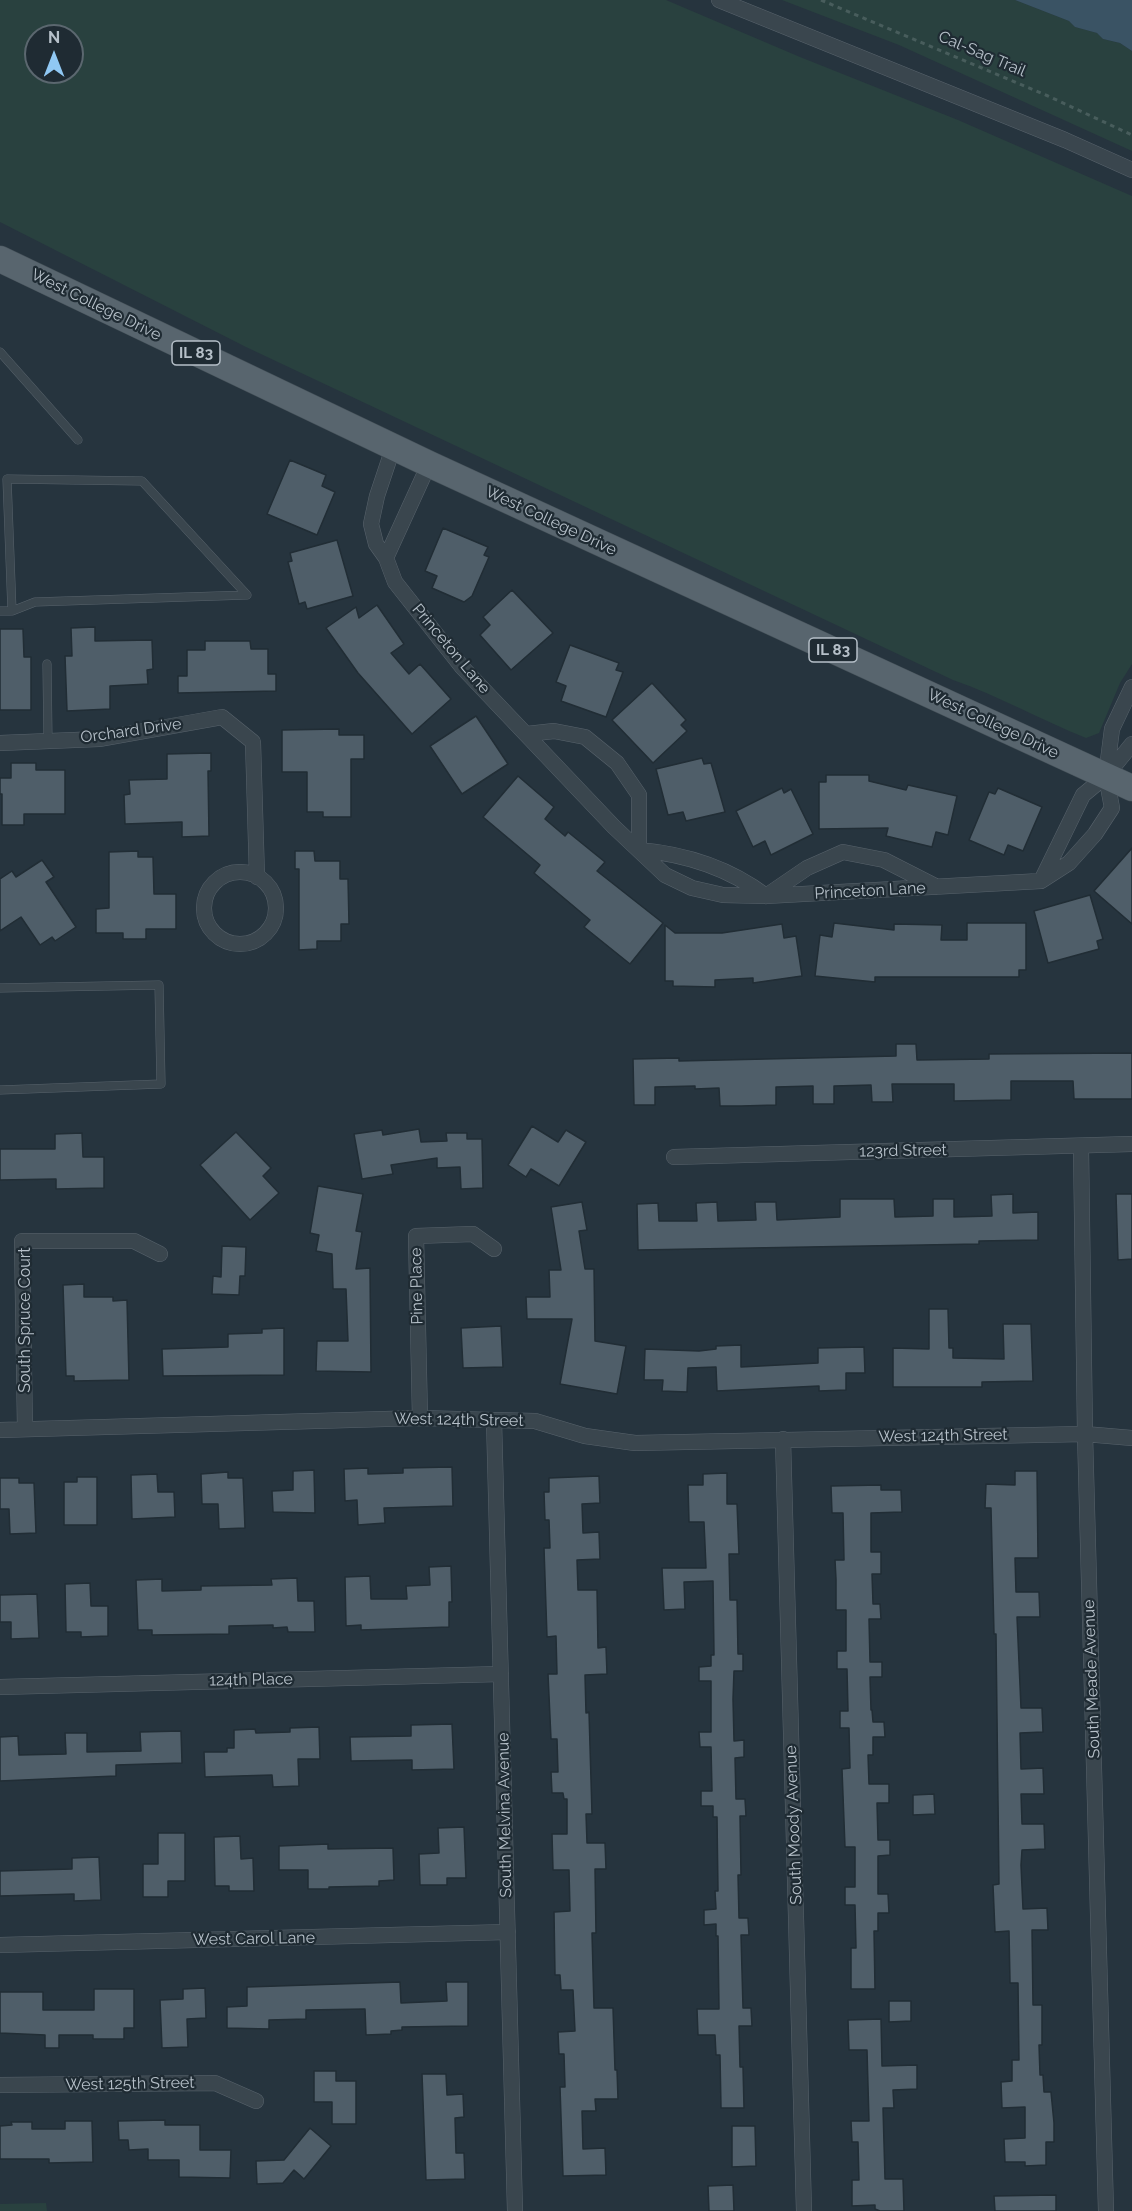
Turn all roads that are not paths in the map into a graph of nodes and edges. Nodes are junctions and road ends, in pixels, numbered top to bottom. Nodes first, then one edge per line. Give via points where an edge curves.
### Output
1 (719, 0) edge
2 (1132, 170) edge
3 (0, 258) edge
4 (0, 352) edge
5 (78, 440) dead end
6 (393, 448) junction
7 (429, 465) junction
8 (386, 558) junction
9 (0, 611) edge
10 (12, 611) junction
11 (47, 664) dead end
12 (1132, 687) edge
13 (527, 734) junction
14 (48, 741) junction
15 (0, 743) edge
16 (1132, 744) edge
17 (1106, 776) junction
18 (1132, 788) edge
19 (639, 850) junction
20 (257, 877) junction
21 (1041, 881) junction
22 (937, 887) junction
23 (766, 896) junction
24 (0, 988) edge
25 (0, 1090) edge
26 (1132, 1144) edge
27 (1081, 1147) junction
28 (674, 1157) dead end
29 (494, 1249) dead end
30 (160, 1254) dead end
31 (420, 1418) junction
32 (494, 1420) junction
33 (25, 1429) junction
34 (0, 1430) edge
35 (1085, 1434) junction
36 (783, 1438) junction
37 (1132, 1438) edge
38 (501, 1674) junction
39 (0, 1687) edge
40 (508, 1932) junction
41 (0, 1945) edge
42 (0, 2085) edge
43 (256, 2101) dead end
44 (515, 2211) edge
45 (804, 2211) edge
46 (1106, 2211) edge

1 - 2 street
3 - 6 main road, West College Drive / IL 83
4 - 5 lane
6 - 7 main road, West College Drive / IL 83
6 - 8 street, Princeton Lane via 371,524 375,544
7 - 8 street
7 - 17 main road, West College Drive / IL 83
8 - 13 street, Princeton Lane via 395,582 462,667
9 - 10 lane
10 - 10 lane via 35,602 247,595 142,481 7,478
11 - 14 lane
12 - 17 street, Princeton Lane via 1112,729
13 - 19 street, Princeton Lane
13 - 19 street via 554,731 585,737 617,763 639,795
14 - 15 street, Orchard Drive
14 - 20 street, Orchard Drive via 99,739 222,717 253,742
16 - 17 street
17 - 18 main road, IL 83
17 - 21 street via 1083,795
17 - 21 street, Princeton Lane via 1112,808 1069,863
19 - 23 street via 699,861 745,880
19 - 23 street, Princeton Lane via 665,876 692,888 723,895
20 - 20 street via 233,873 212,886 206,897 206,915 213,932 233,944 255,941 265,935 276,915 273,893
21 - 22 street, Princeton Lane
22 - 23 street, Princeton Lane
22 - 23 street, Princeton Lane via 884,860 843,852 807,868
24 - 25 lane via 159,985 161,1084
26 - 27 street, 123rd Street
27 - 28 street, 123rd Street
27 - 35 street, South Meade Avenue
29 - 31 street, Pine Place via 473,1234 416,1236
30 - 33 street, South Spruce Court via 134,1241 22,1241
31 - 32 street, West 124th Street
31 - 33 street, West 124th Street
32 - 36 street, West 124th Street via 535,1421 603,1440 635,1443
32 - 38 street, South Melvina Avenue
33 - 34 street, West 124th Street
35 - 36 street, West 124th Street
35 - 37 street, West 124th Street
35 - 46 street, South Meade Avenue
36 - 45 street, South Moody Avenue
38 - 39 street, 124th Place
38 - 40 street, South Melvina Avenue
40 - 41 street, West Carol Lane
40 - 44 street, South Melvina Avenue
42 - 43 street, West 125th Street via 216,2083

